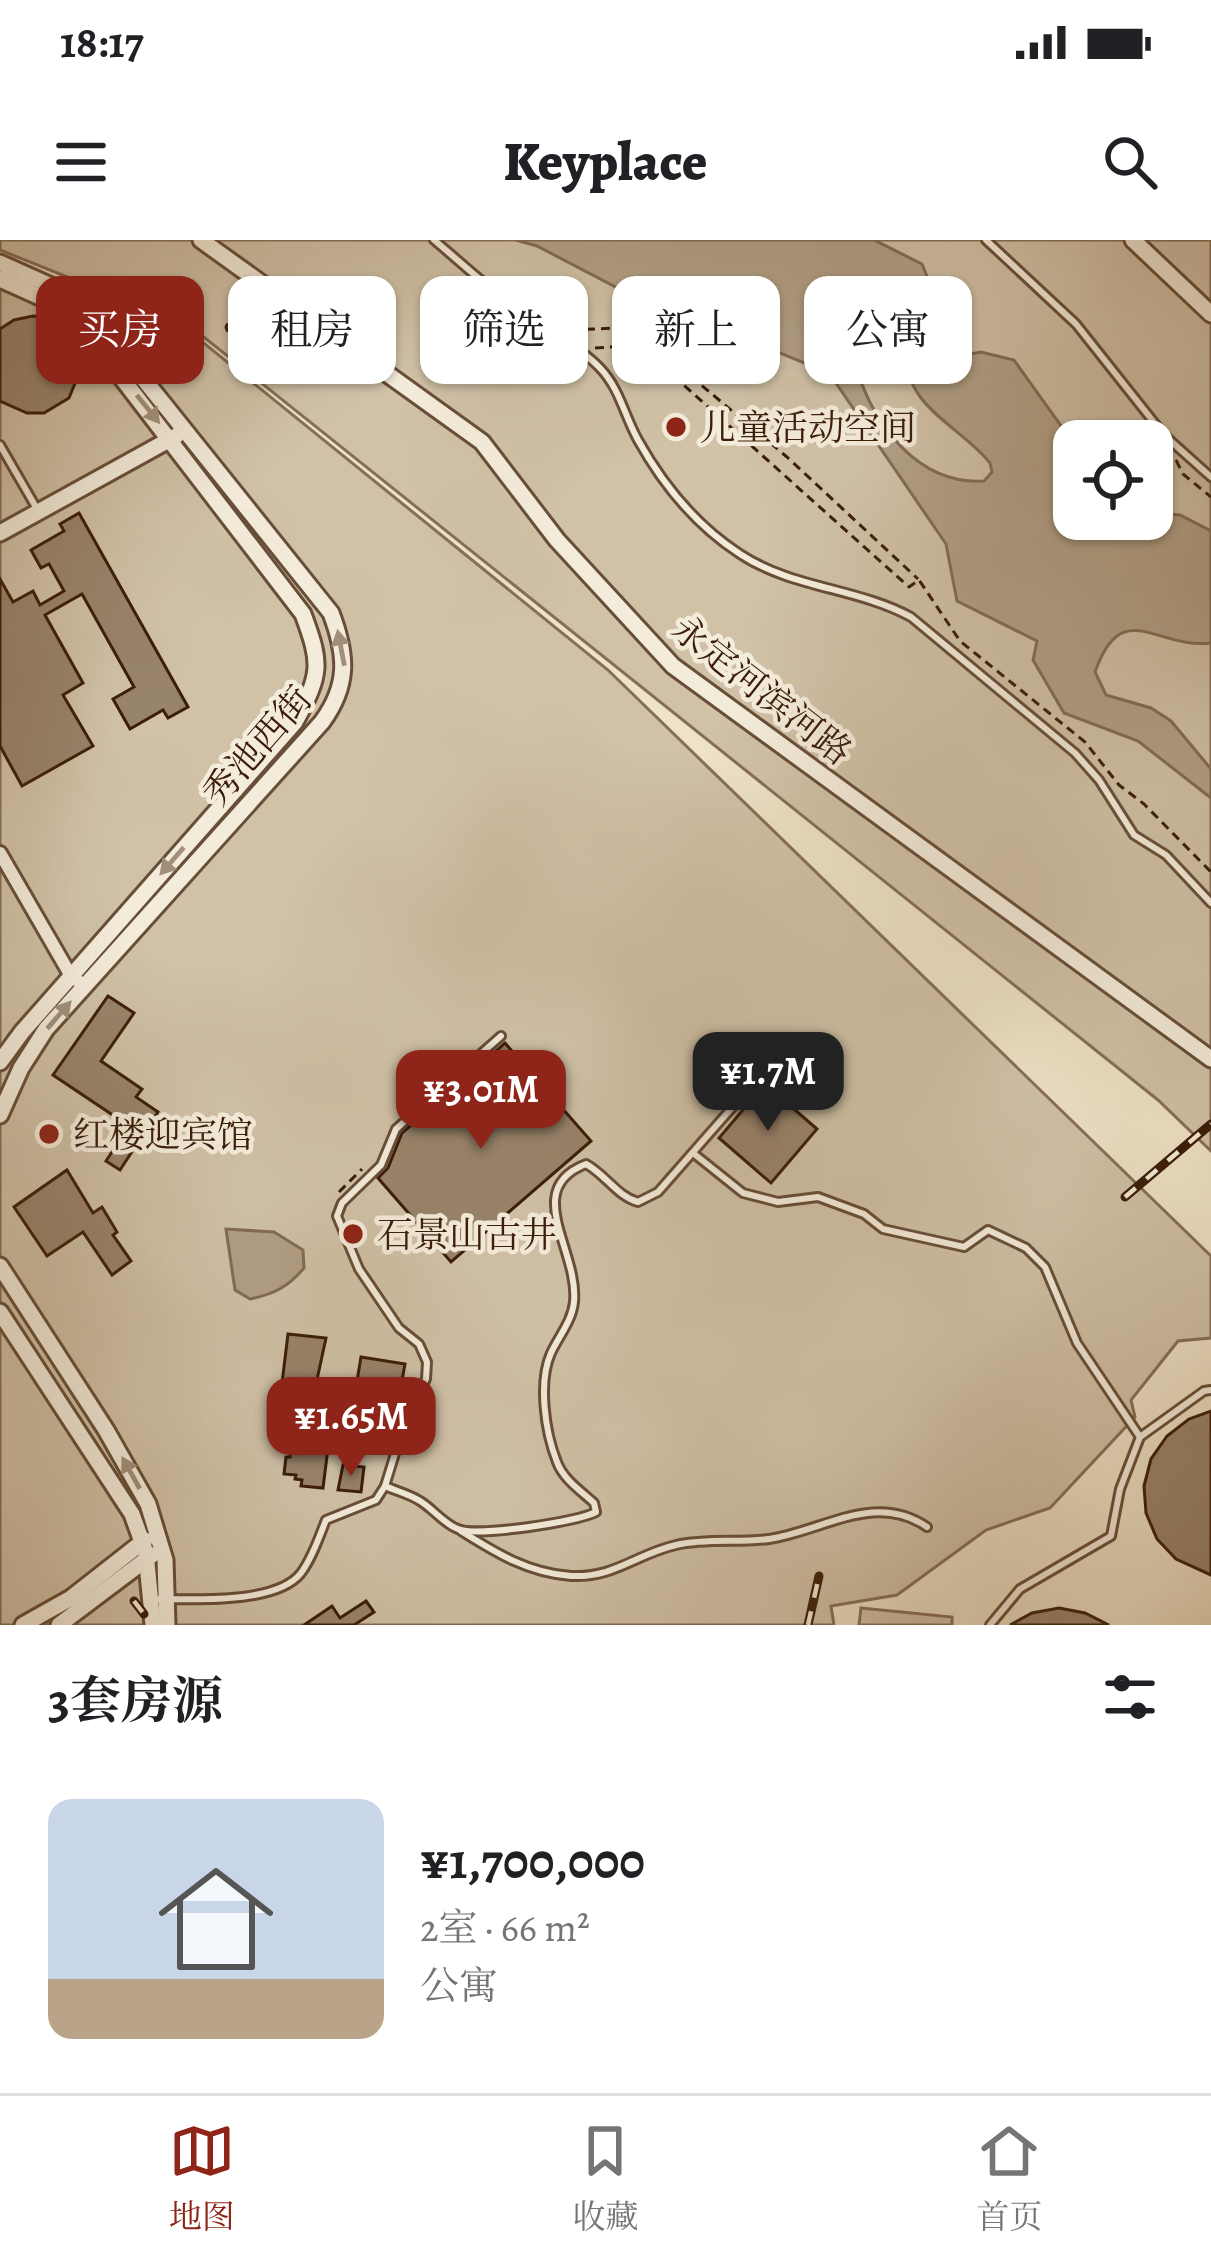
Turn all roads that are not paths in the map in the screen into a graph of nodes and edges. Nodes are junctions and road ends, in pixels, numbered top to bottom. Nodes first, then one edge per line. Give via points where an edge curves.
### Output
1 (201, 240) edge
2 (434, 240) edge
3 (986, 240) edge
4 (1133, 240) edge
5 (0, 263) edge
6 (0, 279) edge
7 (1211, 314) edge
8 (187, 429) junction
9 (171, 439) junction
10 (0, 445) edge
11 (1211, 477) edge
12 (38, 512) junction
13 (0, 533) edge
14 (0, 853) edge
15 (1211, 903) edge
16 (78, 981) junction
17 (501, 1036) dead end
18 (1211, 1059) edge
19 (0, 1062) edge
20 (744, 1094) dead end
21 (0, 1115) edge
22 (693, 1153) junction
23 (0, 1266) edge
24 (0, 1312) edge
25 (1211, 1390) edge
26 (1140, 1437) junction
27 (385, 1486) junction
28 (927, 1526) dead end
29 (458, 1529) junction
30 (153, 1546) junction
31 (159, 1599) junction
32 (64, 1621) edge
33 (23, 1625) edge
34 (87, 1625) edge
35 (153, 1625) edge
36 (167, 1625) edge
37 (990, 1625) edge

1 - 18 street, 永定河滨河路 via 482,442 556,540 673,666
2 - 15 lane via 597,364 664,480 698,521 772,570 911,617 1075,753 1134,835 1166,855
3 - 11 lane via 1076,324 1164,435
4 - 7 street
5 - 8 street, 秀池西街 via 60,290 98,322
6 -> 9 street, 秀池西街 via 51,302 88,334
8 - 9 street
16 -> 8 street, 秀池西街 via 322,722 345,672 331,613
9 - 12 street
9 -> 16 street, 秀池西街 via 303,614 317,651 315,685 295,722
10 - 12 lane
12 - 13 street
14 - 16 street
16 - 19 street, 秀池西街
21 -> 16 street, 秀池西街
17 - 27 lane via 396,1129 381,1165 337,1216 359,1269 428,1363
20 - 22 lane
22 - 26 lane via 743,1193 778,1202 818,1196 883,1229 964,1247 988,1231 1026,1249 1045,1267 1077,1343
22 - 29 lane via 638,1202 586,1164 571,1169 551,1197 574,1307 542,1394 557,1463 596,1511 512,1531
30 -> 23 street via 148,1504
24 - 30 street
25 - 26 lane
26 - 37 lane via 1112,1535 1019,1589
27 - 29 lane
27 - 31 lane via 376,1500 326,1520 299,1576 279,1589
28 - 29 lane via 906,1512 851,1514 772,1539 679,1544 591,1576 513,1564
30 - 31 street
30 - 32 street
30 - 33 street
31 - 35 street
31 - 36 street
32 - 34 street

